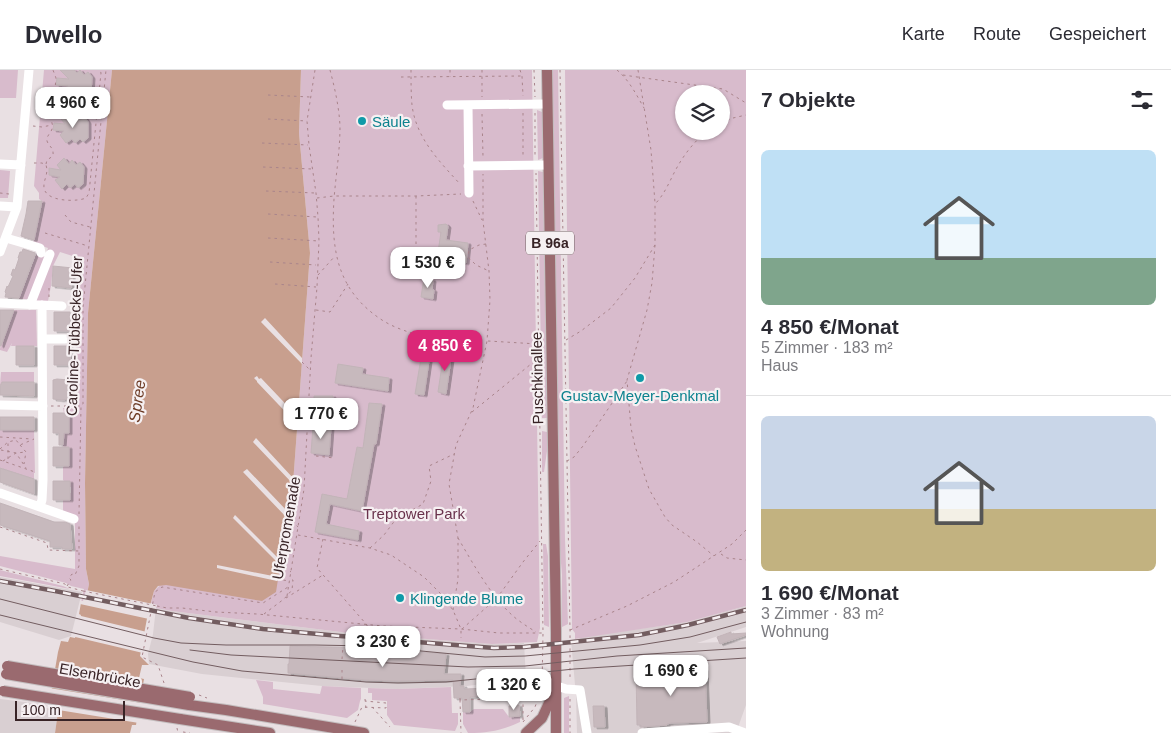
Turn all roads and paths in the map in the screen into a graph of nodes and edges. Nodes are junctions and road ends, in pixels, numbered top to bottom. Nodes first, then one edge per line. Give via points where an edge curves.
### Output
1 (29, 70) edge
2 (53, 70) edge
3 (100, 70) edge
4 (106, 70) edge
5 (315, 70) edge
6 (330, 70) edge
7 (411, 70) edge
8 (450, 70) edge
9 (482, 70) edge
10 (520, 70) edge
11 (534, 70) edge
12 (547, 70) edge
13 (560, 70) edge
14 (617, 70) edge
15 (638, 70) edge
16 (623, 75) junction
17 (450, 76) junction
18 (482, 76) junction
19 (522, 76) junction
20 (639, 76) junction
21 (401, 77) dead end
22 (411, 77) junction
23 (40, 89) dead end
24 (53, 90) junction
25 (268, 95) dead end
26 (311, 97) junction
27 (746, 102) edge
28 (523, 104) junction
29 (535, 104) junction
30 (548, 104) junction
31 (447, 105) dead end
32 (468, 105) junction
33 (482, 105) junction
34 (644, 108) junction
35 (746, 115) edge
36 (268, 119) dead end
37 (730, 120) edge
38 (307, 121) junction
39 (53, 125) junction
40 (33, 126) dead end
41 (699, 140) edge
42 (262, 143) dead end
43 (309, 146) junction
44 (34, 163) dead end
45 (0, 164) edge
46 (21, 164) junction
47 (46, 165) junction
48 (483, 165) junction
49 (523, 165) junction
50 (536, 165) junction
51 (548, 165) junction
52 (468, 166) junction
53 (263, 167) dead end
54 (313, 169) junction
55 (266, 191) dead end
56 (0, 193) edge
57 (316, 193) junction
58 (468, 193) junction
59 (13, 195) dead end
60 (334, 196) junction
61 (416, 196) junction
62 (317, 198) junction
63 (655, 204) junction
64 (0, 206) edge
65 (17, 207) junction
66 (268, 214) dead end
67 (65, 215) dead end
68 (318, 217) junction
69 (483, 221) junction
70 (90, 227) junction
71 (45, 233) dead end
72 (6, 238) junction
73 (268, 238) dead end
74 (319, 241) junction
75 (487, 244) junction
76 (655, 245) junction
77 (88, 246) junction
78 (416, 247) dead end
79 (0, 252) edge
80 (336, 255) junction
81 (270, 262) dead end
82 (318, 265) junction
83 (489, 271) junction
84 (317, 275) junction
85 (50, 284) dead end
86 (275, 284) dead end
87 (348, 284) junction
88 (316, 287) junction
89 (0, 304) edge
90 (30, 305) junction
91 (45, 305) junction
92 (62, 306) joint
93 (82, 306) junction
94 (315, 310) junction
95 (42, 339) junction
96 (65, 339) dead end
97 (487, 340) junction
98 (565, 340) junction
99 (443, 341) dead end
100 (538, 344) junction
101 (539, 361) junction
102 (302, 362) dead end
103 (310, 370) junction
104 (627, 380) junction
105 (0, 405) edge
106 (43, 406) junction
107 (81, 406) junction
108 (472, 412) junction
109 (298, 420) dead end
110 (308, 430) junction
111 (0, 437) edge
112 (36, 438) dead end
113 (32, 439) junction
114 (8, 442) junction
115 (20, 445) junction
116 (0, 449) edge
117 (8, 450) junction
118 (26, 452) junction
119 (16, 454) junction
120 (454, 454) junction
121 (306, 455) junction
122 (311, 455) dead end
123 (316, 456) dead end
124 (8, 458) junction
125 (334, 458) dead end
126 (0, 460) edge
127 (3, 461) junction
128 (566, 461) junction
129 (8, 462) junction
130 (24, 465) junction
131 (27, 469) junction
132 (36, 472) dead end
133 (293, 481) dead end
134 (304, 489) junction
135 (0, 493) edge
136 (40, 506) junction
137 (288, 516) dead end
138 (74, 519) dead end
139 (0, 527) edge
140 (299, 528) junction
141 (746, 530) edge
142 (298, 535) junction
143 (458, 538) junction
144 (323, 539) junction
145 (541, 540) junction
146 (370, 548) junction
147 (79, 551) junction
148 (719, 553) junction
149 (714, 556) junction
150 (746, 560) edge
151 (280, 563) dead end
152 (0, 569) edge
153 (291, 572) junction
154 (324, 575) junction
155 (278, 579) dead end
156 (290, 581) junction
157 (68, 586) junction
158 (288, 587) junction
159 (287, 596) junction
160 (497, 598) junction
161 (284, 599) junction
162 (453, 610) junction
163 (263, 615) junction
164 (367, 625) junction
165 (461, 629) junction
166 (370, 631) dead end
167 (536, 633) junction
168 (543, 633) junction
169 (461, 638) dead end
170 (343, 647) dead end
171 (342, 653) junction
172 (346, 653) dead end
173 (342, 659) dead end
174 (158, 665) dead end
175 (342, 667) dead end
176 (3, 670) edge
177 (342, 673) junction
178 (345, 673) dead end
179 (342, 679) dead end
180 (557, 686) junction
181 (542, 688) junction
182 (1, 691) edge
183 (523, 698) junction
184 (193, 699) junction
185 (213, 700) dead end
186 (372, 707) junction
187 (367, 709) junction
188 (355, 721) dead end
189 (390, 727) dead end
190 (528, 732) edge
191 (182, 733) edge
192 (190, 733) edge
193 (270, 733) edge
194 (364, 733) edge
195 (461, 733) edge
196 (556, 733) edge
197 (587, 733) edge
198 (642, 733) edge
199 (745, 733) edge

1 - 46 street
2 - 24 path via 56,78
3 - 47 path via 86,198 47,196 44,186
4 - 70 path, Caroline-Tübbecke-Ufer
5 - 26 path, Uferpromenade
6 - 60 path via 340,125
7 - 22 path
8 - 17 path
9 - 18 path
10 - 19 path
11 - 29 path
12 - 30 main road, Puschkinallee / B 96a
13 - 98 path
14 - 16 path
15 - 20 path
16 - 20 path
16 - 34 path
17 - 18 path
17 - 22 path
18 - 19 path
18 - 33 path
19 - 28 path
20 - 27 path via 723,89
20 - 34 path
21 - 22 path
22 - 58 path via 412,105 423,138
23 - 24 path
24 - 39 path via 56,108 49,118
25 - 26 path
26 - 38 path, Uferpromenade
28 - 29 street
28 - 33 street
28 - 49 path
29 - 30 street
29 - 50 path
30 - 51 main road, Puschkinallee / B 96a
31 - 32 street
32 - 33 street
32 - 52 street
33 - 48 path
34 - 63 path
35 - 37 path
36 - 38 path
38 - 43 path, Uferpromenade
39 - 40 path
39 - 47 path via 48,141 54,150 53,156
41 - 63 path via 679,163 662,197
42 - 43 path
43 - 54 path, Uferpromenade
44 - 47 path
45 - 46 street
46 - 65 street
48 - 49 street
48 - 52 street
48 - 69 path
49 - 50 street
50 - 51 street
50 - 100 path
51 - 180 main road, Puschkinallee / B 96a
52 - 58 street
53 - 54 path
54 - 57 path, Uferpromenade
55 - 57 path
56 - 59 path
57 - 62 path, Uferpromenade
58 - 61 path
58 - 69 path
60 - 61 path
60 - 62 path
60 - 80 path
61 - 78 path
62 - 68 path, Uferpromenade
63 - 76 path
64 - 65 street
65 - 72 street
66 - 68 path
67 - 70 path via 70,222
68 - 74 path, Uferpromenade
69 - 75 path
70 - 77 path, Caroline-Tübbecke-Ufer
71 - 77 path
72 - 79 street
72 - 90 street via 40,248 45,253
73 - 74 path
74 - 82 path, Uferpromenade
75 - 83 path
75 - 83 path via 469,250 468,257
76 - 98 path via 635,278 610,308
76 - 104 path via 647,310
77 - 93 path, Caroline-Tübbecke-Ufer
80 - 84 path
80 - 87 path
81 - 82 path
82 - 84 path, Uferpromenade
83 - 97 path
84 - 88 path, Uferpromenade
85 - 91 path
86 - 88 path
87 - 94 path via 330,312
87 - 99 path via 356,297 383,321 417,335
88 - 94 path, Uferpromenade
89 - 90 street
90 - 91 street
91 - 92 street
91 - 95 street
92 - 93 path
93 - 107 path, Caroline-Tübbecke-Ufer
94 - 103 path, Uferpromenade
95 - 96 street
95 - 106 street
97 - 100 path
97 - 108 path
98 - 128 path
100 - 101 path
101 - 108 path
101 - 145 path
102 - 103 path
103 - 110 path, Uferpromenade
104 - 128 path via 583,446
104 - 149 path via 635,446 659,509 672,525
105 - 106 street
106 - 107 path
106 - 136 street
107 - 147 path, Caroline-Tübbecke-Ufer
108 - 120 path
109 - 110 path
110 - 121 path, Uferpromenade
111 - 113 path
112 - 113 path
113 - 115 path
114 - 115 path via 16,440
114 - 116 path
114 - 117 path
115 - 118 path
116 - 117 path
117 - 119 path
117 - 124 path
118 - 119 path
118 - 130 path
119 - 124 path
119 - 130 path
120 - 143 path via 449,484
120 - 146 path via 429,466 431,481 423,504 396,519
121 - 122 path
121 - 134 path, Uferpromenade
123 - 125 path
124 - 127 path
124 - 129 path
126 - 127 path
127 - 129 path
128 - 149 path via 570,630 649,596
129 - 131 path
130 - 131 path
131 - 132 path
133 - 134 path
134 - 140 path, Uferpromenade
135 - 136 street
136 - 138 street
137 - 140 path
139 - 147 path via 47,543 48,550
140 - 142 path, Uferpromenade
141 - 148 path
142 - 144 path
142 - 153 path, Uferpromenade
143 - 160 path
143 - 162 path via 458,579
144 - 146 path
144 - 154 path via 317,568
145 - 160 path
145 - 168 path
146 - 162 path via 391,555 424,577
147 - 157 path, Caroline-Tübbecke-Ufer via 79,566 75,575 69,578
148 - 149 path
148 - 150 path via 727,558
151 - 153 path
152 - 157 path
153 - 156 path, Uferpromenade
154 - 161 path
154 - 164 path
155 - 156 path
156 - 158 path, Uferpromenade
156 - 159 path via 293,580 292,590
157 - 163 path, bridge via 167,608
158 - 159 path
158 - 174 path, Uferpromenade via 263,603 162,587 155,592 142,657
159 - 161 path
160 - 165 path
160 - 167 path via 513,616
161 - 163 path
162 - 165 path
163 - 164 path
164 - 165 path
164 - 166 path via 365,631
165 - 167 path
165 - 169 path
167 - 168 path
168 - 181 path
170 - 171 path
171 - 172 path
171 - 173 path
175 - 177 path
176 - 184 main road, Elsenbrücke, bridge
177 - 178 path
177 - 179 path
180 - 190 main road, Puschkinallee / B 96a via 542,718
180 - 196 main road, Puschkinallee
180 - 197 street via 580,690
181 - 183 path
181 - 183 path via 524,722
182 - 193 main road, Elsenbrücke, bridge
183 - 195 path via 460,699
184 - 185 path
184 - 194 main road, Elsenbrücke via 203,708
186 - 187 path
186 - 187 path via 386,708 386,703 365,700
186 - 189 path
187 - 188 path via 362,707
191 - 192 path
198 - 199 street via 729,727

